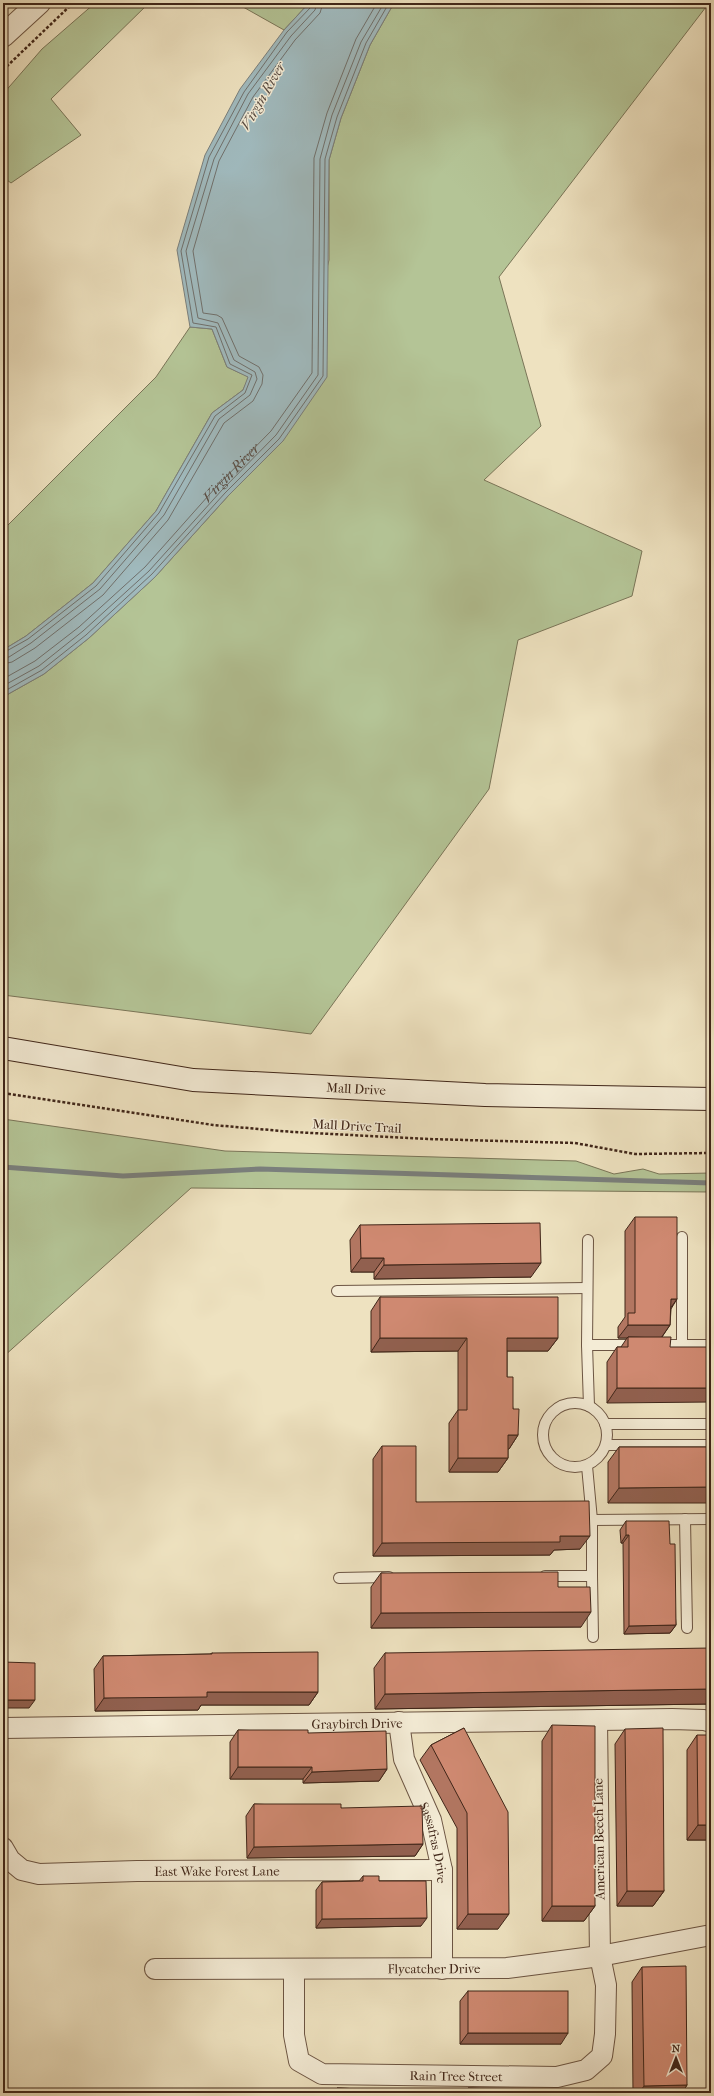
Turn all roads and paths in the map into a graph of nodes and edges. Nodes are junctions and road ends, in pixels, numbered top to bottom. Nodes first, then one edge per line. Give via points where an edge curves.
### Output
1 (39, 3) edge
2 (73, 3) edge
3 (3, 36) edge
4 (3, 70) edge
5 (3, 1048) edge
6 (3, 1093) edge
7 (711, 1099) edge
8 (711, 1153) edge
9 (682, 1237) dead end
10 (588, 1240) dead end
11 (587, 1288) junction
12 (337, 1291) dead end
13 (587, 1345) junction
14 (682, 1345) junction
15 (711, 1345) edge
16 (588, 1406) junction
17 (605, 1424) junction
18 (711, 1424) edge
19 (606, 1445) junction
20 (711, 1445) edge
21 (587, 1466) junction
22 (685, 1519) junction
23 (711, 1519) edge
24 (592, 1520) junction
25 (537, 1576) edge
26 (592, 1576) junction
27 (403, 1577) edge
28 (339, 1578) dead end
29 (687, 1628) dead end
30 (593, 1637) dead end
31 (597, 1721) junction
32 (399, 1722) junction
33 (711, 1722) edge
34 (3, 1728) edge
35 (3, 1848) edge
36 (442, 1870) junction
37 (711, 1935) edge
38 (600, 1956) junction
39 (155, 1969) dead end
40 (294, 1969) junction
41 (442, 1969) junction

1 - 3 main road
2 - 4 path
5 - 7 main road, Mall Drive via 193,1080 486,1095
6 - 8 path, Mall Drive Trail via 213,1126 428,1139 575,1143 635,1154
9 - 14 lane
10 - 11 lane
11 - 12 lane
11 - 13 lane
13 - 14 lane
13 - 16 lane
14 - 15 lane
16 - 17 lane via 602,1417
16 - 21 lane via 578,1403 557,1408 549,1415 542,1434 543,1445 548,1455 556,1462 566,1467
17 - 18 lane
17 - 19 lane
19 - 20 lane
19 - 21 lane via 602,1454
21 - 24 lane
22 - 23 lane
22 - 24 lane
22 - 29 lane
24 - 26 lane
25 - 26 lane
26 - 30 lane
27 - 28 lane
31 - 32 street, Graybirch Drive
31 - 33 street, Graybirch Drive via 672,1719
31 - 38 street, American Beech Lane
32 - 34 street, Graybirch Drive
32 - 36 street, Sassafras Drive via 404,1759 431,1820
35 - 36 street, East Wake Forest Lane via 10,1860 22,1870 39,1874 137,1871
36 - 41 street, Sassafras Drive
37 - 38 street, Flycatcher Drive
38 - 40 street, Rain Tree Street via 606,1986 606,2034 602,2056 586,2070 557,2076 322,2074 299,2061 294,2035
38 - 41 street, Flycatcher Drive via 507,1968
39 - 40 street, Flycatcher Drive
40 - 41 street, Flycatcher Drive

